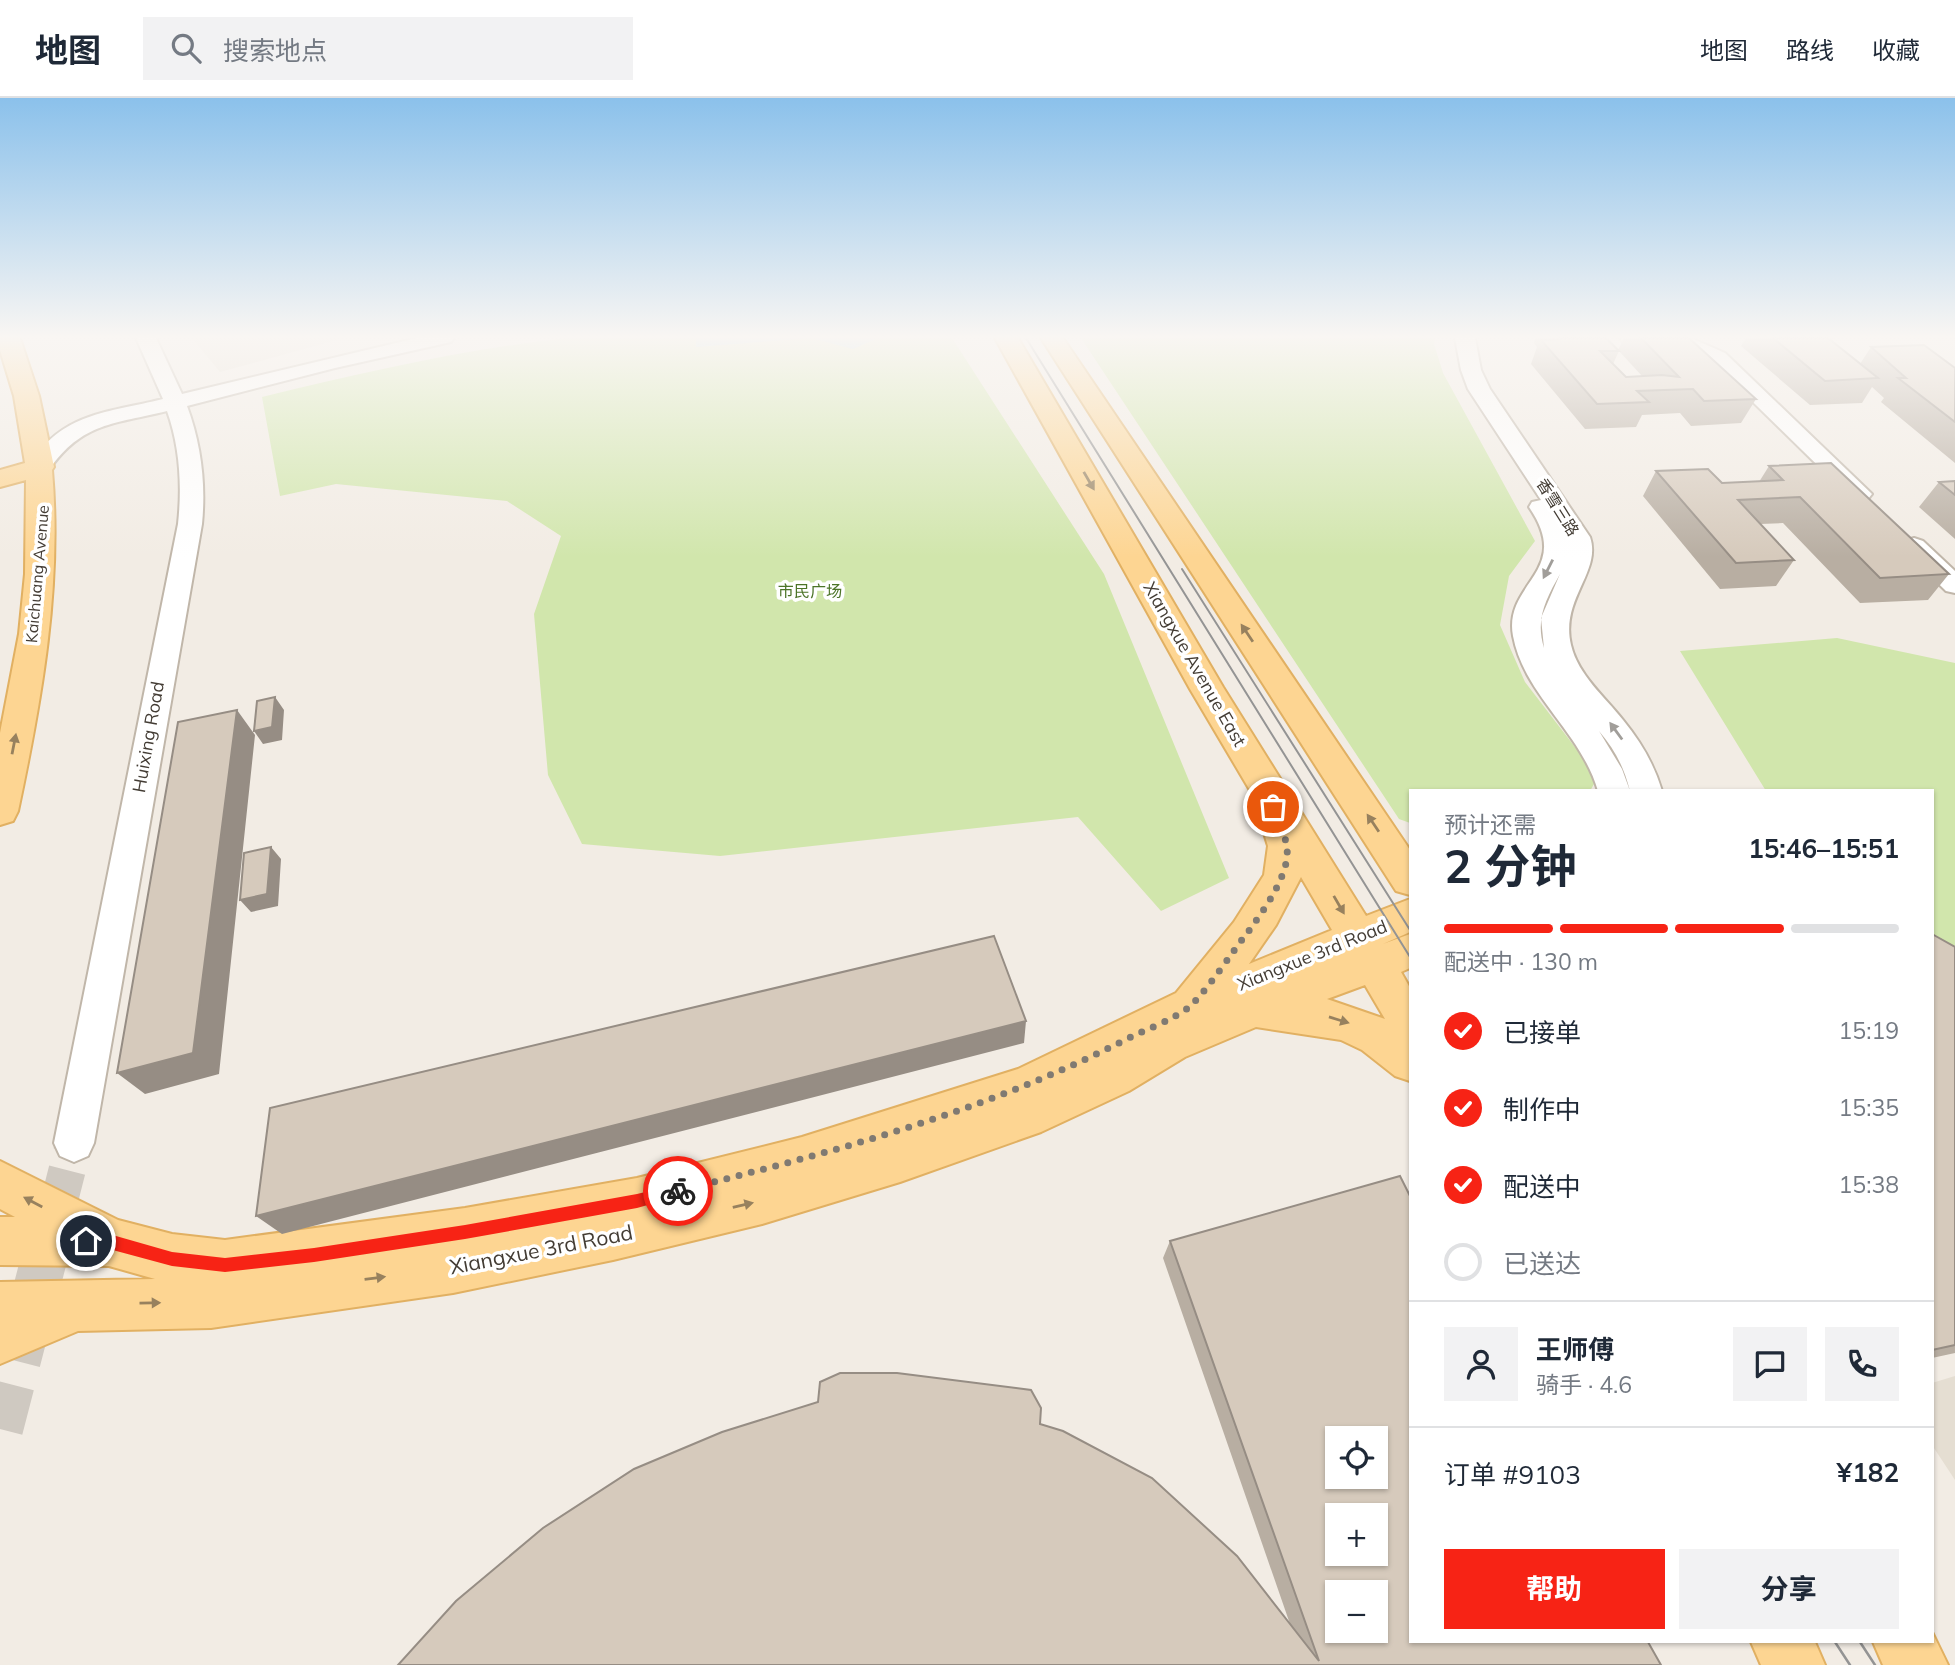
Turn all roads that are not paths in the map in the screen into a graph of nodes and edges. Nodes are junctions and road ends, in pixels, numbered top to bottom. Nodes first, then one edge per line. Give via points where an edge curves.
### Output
1 (20, 411) edge
2 (25, 411) edge
3 (109, 411) edge
4 (131, 411) edge
5 (179, 411) edge
6 (1048, 411) edge
7 (1100, 411) edge
8 (1478, 411) edge
9 (1494, 411) edge
10 (1774, 411) edge
11 (41, 466) junction
12 (0, 479) edge
13 (1876, 509) edge
14 (1896, 528) edge
15 (1955, 585) edge
16 (1265, 785) junction
17 (1614, 789) edge
18 (1646, 789) edge
19 (0, 811) edge
20 (1409, 878) edge
21 (1409, 916) edge
22 (1381, 950) edge
23 (1188, 1007) junction
24 (1247, 1011) junction
25 (1409, 1021) edge
26 (1409, 1061) edge
27 (74, 1143) tunnel mouth
28 (0, 1184) edge
29 (0, 1241) edge
30 (109, 1242) junction
31 (81, 1304) junction
32 (0, 1307) edge
33 (0, 1338) edge
34 (1782, 1643) edge
35 (1904, 1643) edge
36 (1795, 1665) edge
37 (1918, 1665) edge

1 - 11 main road, Kaichuang Avenue
2 - 3 street via 64,418
4 - 11 street via 65,434
5 - 27 street, Huixing Road via 192,472 190,524
6 -> 16 main road, Xiangxue Avenue East
20 -> 7 main road
8 -> 17 street via 1551,522 1558,542 1528,608 1530,653 1597,746
18 -> 9 street, 香雪三路 via 1629,749 1573,677 1558,645 1554,623 1582,550 1578,537
10 - 13 street
11 - 12 main road
19 -> 11 main road, Kaichuang Avenue via 35,625 44,505
14 - 15 street
16 -> 22 main road, Xiangxue Avenue East
16 - 23 main road via 1282,830 1287,856 1282,872 1259,917
21 - 22 main road, Xiangxue 3rd Road
22 - 23 main road, Xiangxue 3rd Road
22 - 24 main road, Xiangxue 3rd Road
22 - 25 main road, Xiangxue Avenue East
23 - 30 main road, Xiangxue 3rd Road via 1083,1061 988,1099 802,1159 637,1201 465,1232 225,1265 172,1259
24 -> 26 main road via 1331,1017 1379,1036
31 -> 24 main road, Xiangxue 3rd Road via 211,1303 453,1268 762,1201 1025,1116
30 -> 28 main road
29 - 30 main road, Xiangxue 3rd Road
31 - 32 main road, Xiangxue 3rd Road
31 - 33 main road
34 - 36 main road
35 - 37 main road

